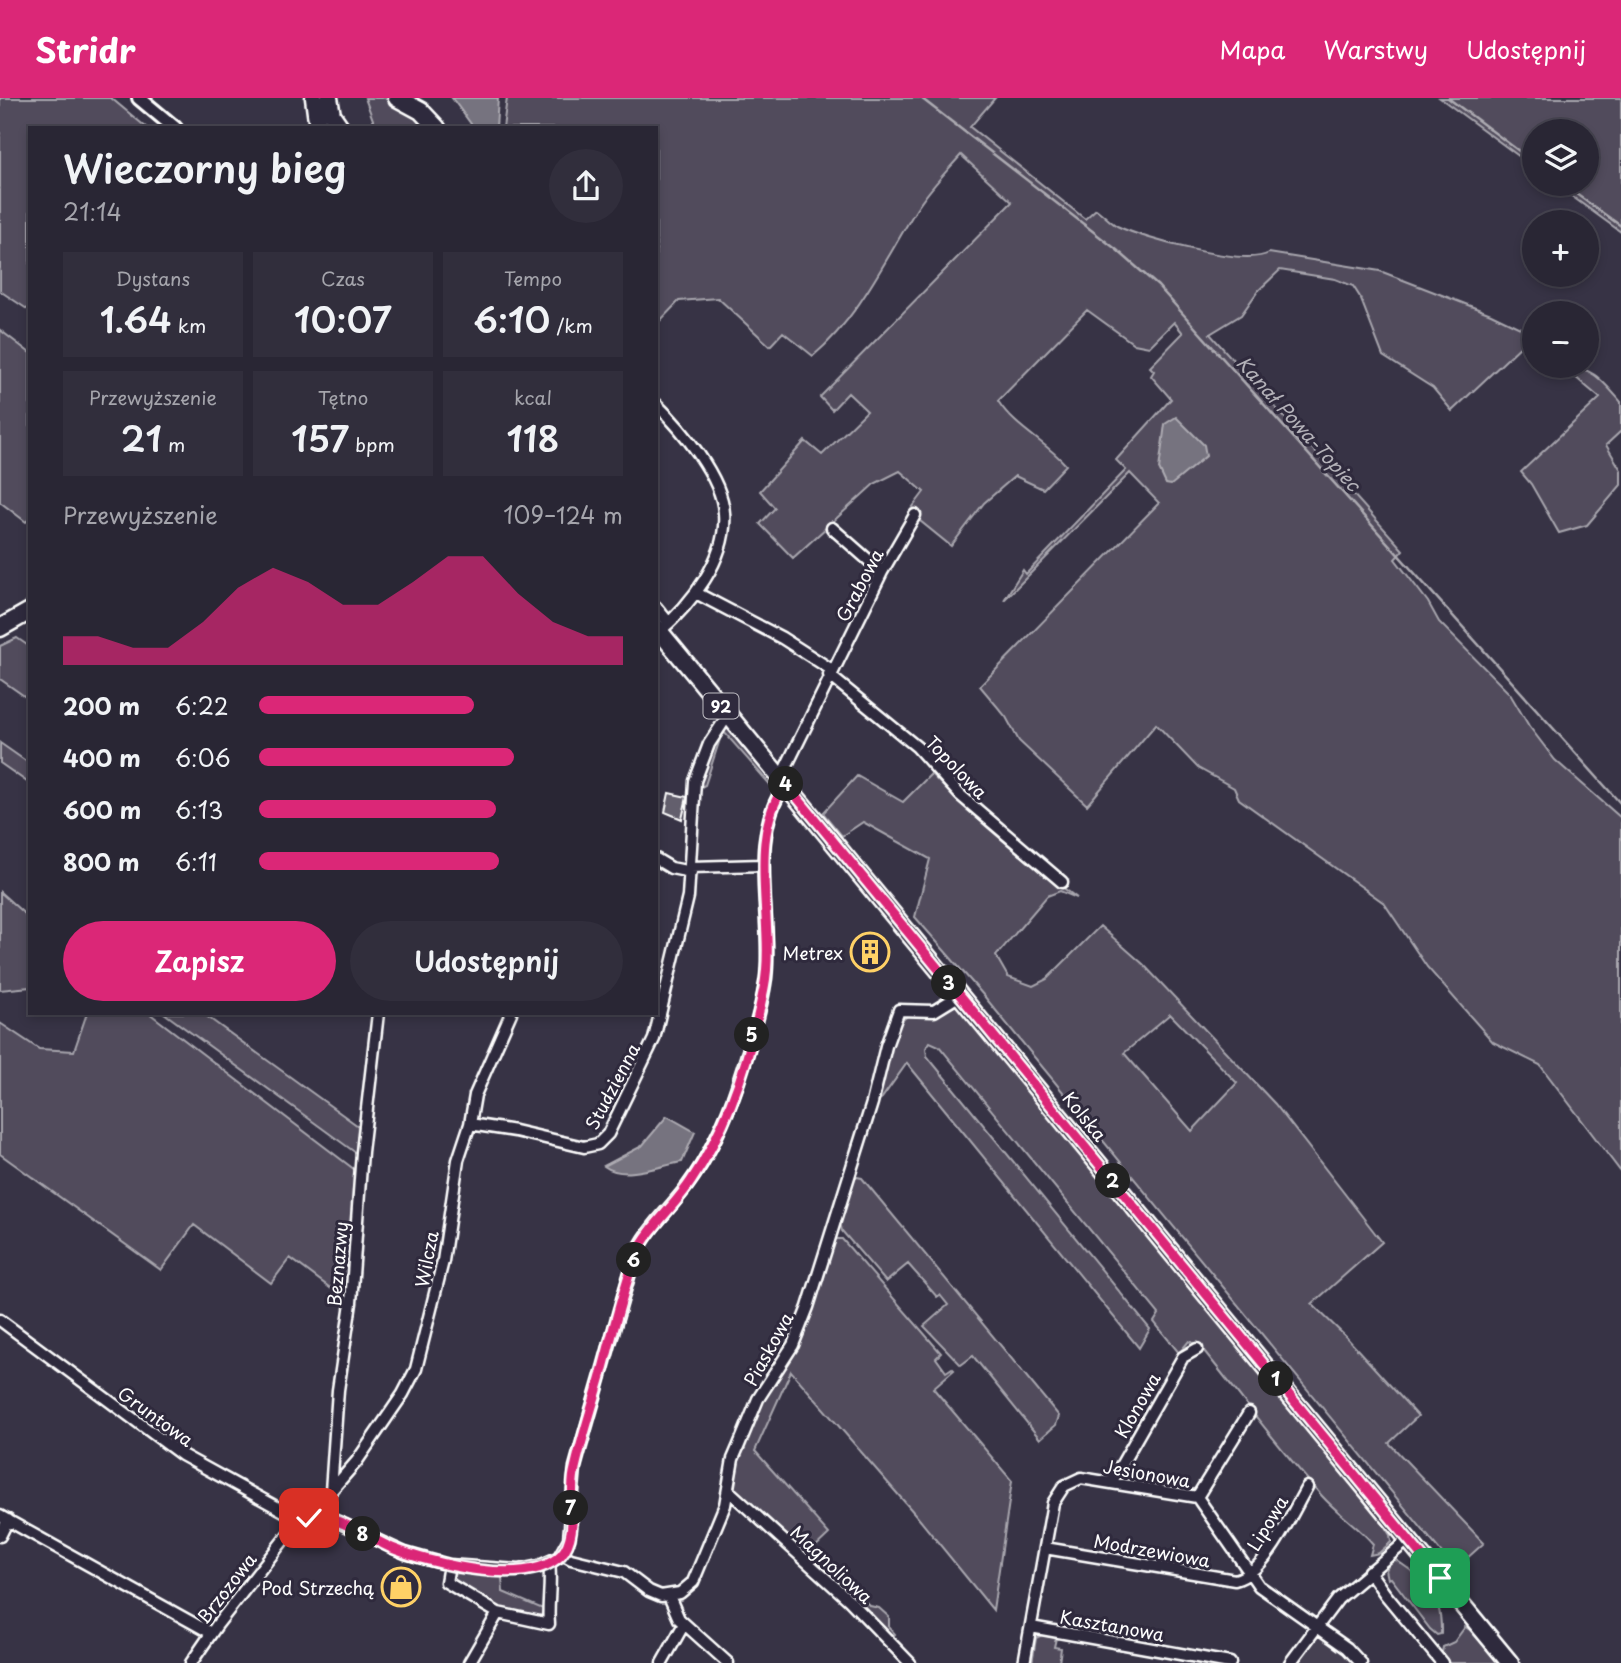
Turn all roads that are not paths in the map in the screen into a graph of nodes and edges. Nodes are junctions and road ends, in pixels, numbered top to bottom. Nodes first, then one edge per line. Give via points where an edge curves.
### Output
1 (139, 98) edge
2 (314, 98) edge
3 (329, 98) edge
4 (397, 98) edge
5 (173, 126) edge
6 (318, 126) edge
7 (340, 126) edge
8 (435, 126) edge
9 (658, 406) edge
10 (915, 515) dead end
11 (832, 528) dead end
12 (882, 572) junction
13 (696, 593) junction
14 (28, 612) edge
15 (0, 628) edge
16 (661, 629) edge
17 (830, 672) junction
18 (729, 715) junction
19 (782, 780) junction
20 (658, 860) edge
21 (763, 865) junction
22 (691, 869) junction
23 (1062, 882) dead end
24 (960, 995) junction
25 (378, 1015) edge
26 (510, 1015) edge
27 (470, 1124) junction
28 (0, 1320) edge
29 (1197, 1349) dead end
30 (1249, 1413) dead end
31 (1111, 1483) junction
32 (1307, 1487) dead end
33 (331, 1491) junction
34 (729, 1491) junction
35 (1197, 1497) junction
36 (323, 1516) junction
37 (4, 1518) edge
38 (303, 1521) junction
39 (0, 1536) edge
40 (1409, 1539) junction
41 (1045, 1548) junction
42 (562, 1553) junction
43 (549, 1563) junction
44 (449, 1566) junction
45 (1369, 1571) junction
46 (1251, 1572) junction
47 (669, 1597) junction
48 (498, 1613) junction
49 (684, 1624) junction
50 (1316, 1627) junction
51 (1031, 1628) junction
52 (211, 1633) junction
53 (191, 1663) edge
54 (469, 1663) edge
55 (662, 1663) edge
56 (728, 1663) edge
57 (910, 1663) edge
58 (1024, 1663) edge
59 (1230, 1663) edge
60 (1290, 1663) edge
61 (1360, 1663) edge
62 (1442, 1663) edge
63 (1510, 1663) edge

1 - 5 street
2 - 6 main road
3 - 7 main road
4 - 8 main road via 421,111
9 - 13 street via 692,443 724,512 721,542
10 - 12 street, Grabowa
11 - 12 street
12 - 17 street, Grabowa
13 - 16 street
13 - 17 street, Topolowa via 782,638
14 - 15 main road
16 - 18 main road, Kolska / 92
17 - 19 street
17 - 23 street, Topolowa via 917,747 960,795
18 - 19 main road, Kolska / 92
18 - 22 street, Studzienna via 709,744 695,781
19 - 21 street
19 - 24 main road, Kolska / 92
20 - 22 street via 671,868
21 - 22 street
21 - 42 street via 766,977 738,1082 695,1174 636,1254 575,1467 570,1536
22 - 27 street, Studzienna via 654,1039 603,1140 584,1147
24 - 34 street, Piaskowa via 933,1011 899,1010 808,1307 793,1345 758,1399 733,1459
24 - 40 main road, Kolska / 92
25 - 33 street, Beznazwy
26 - 27 street, Wilcza via 475,1095
27 - 33 street, Wilcza via 458,1160 443,1261 416,1369 357,1461
28 - 38 street, Gruntowa via 182,1455
29 - 31 street, Klonowa via 1183,1357
30 - 35 street
31 - 35 street, Jesionowa
31 - 41 street, Jesionowa via 1077,1478 1059,1491
32 - 46 street, Lipowa via 1262,1562
33 - 36 street, Beznazwy
34 - 47 street, Piaskowa via 693,1582
34 - 57 street, Magnoliowa via 849,1600
35 - 46 street, Jesionowa
36 - 38 street
36 - 44 street via 405,1553
37 - 39 street
37 - 52 street
38 - 52 street, Brzozowa
40 - 45 street
40 - 63 main road, Kolska / 92
41 - 46 street, Modrzewiowa via 1231,1580
41 - 51 street, Jesionowa
42 - 43 street
42 - 47 street via 617,1569 653,1594
43 - 44 street via 511,1571
43 - 48 street via 549,1624
44 - 48 street via 446,1582
45 - 50 street
45 - 62 street
46 - 50 street, Jesionowa via 1259,1586
47 - 49 street
48 - 54 street
49 - 55 street
49 - 56 street
50 - 60 street
50 - 61 street, Jesionowa
51 - 58 street, Jesionowa
51 - 59 street, Kasztanowa
52 - 53 street, Brzozowa

